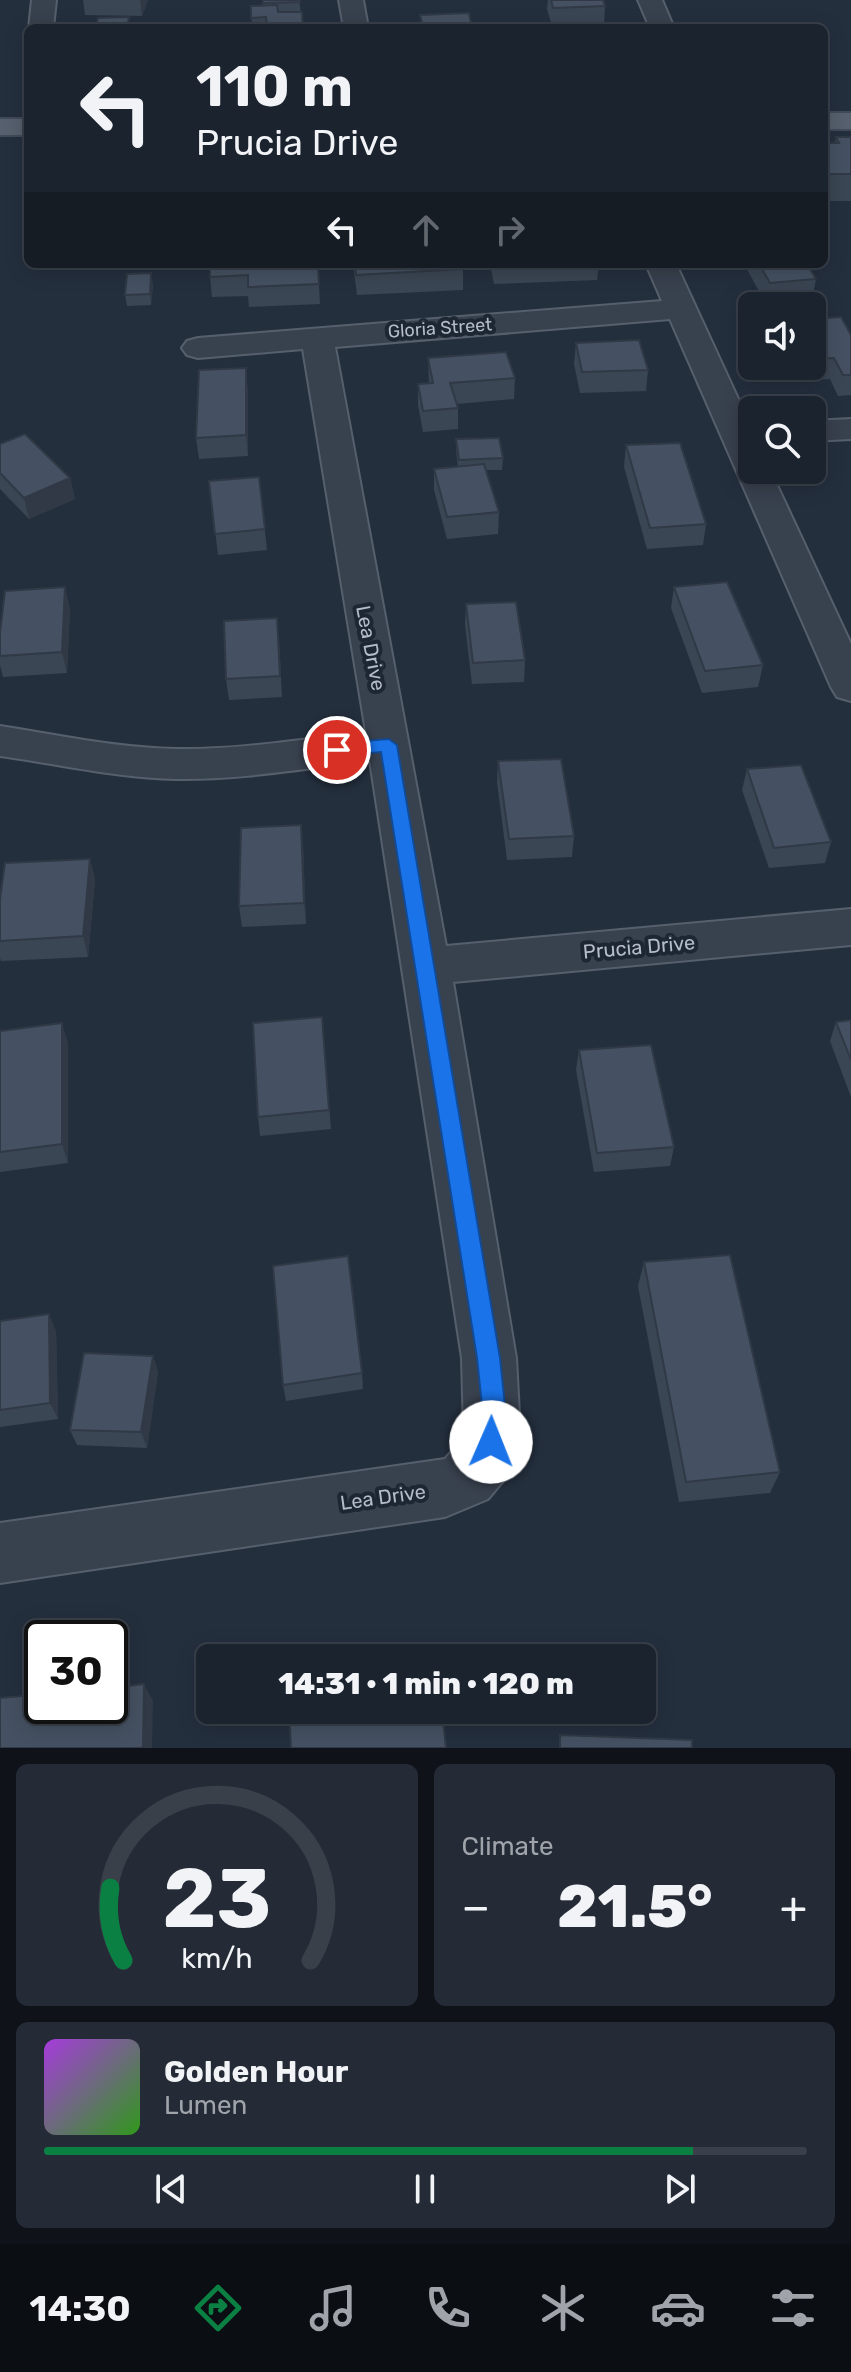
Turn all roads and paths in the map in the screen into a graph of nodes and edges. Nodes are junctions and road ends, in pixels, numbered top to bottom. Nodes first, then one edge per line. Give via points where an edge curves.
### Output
1 (44, 0) edge
2 (351, 0) edge
3 (650, 0) edge
4 (41, 24) edge
5 (355, 24) edge
6 (660, 24) edge
7 (828, 121) edge
8 (851, 121) edge
9 (24, 126) edge
10 (0, 127) edge
11 (663, 268) edge
12 (683, 309) junction
13 (317, 338) junction
14 (198, 348) dead end
15 (738, 421) edge
16 (851, 429) edge
17 (826, 430) edge
18 (760, 484) edge
19 (851, 687) edge
20 (0, 741) edge
21 (389, 745) junction
22 (851, 927) edge
23 (427, 966) junction
24 (0, 1553) edge

1 - 4 street
2 - 5 street
3 - 6 street
7 - 8 main road
9 - 10 main road
11 - 12 street
12 - 13 street, Gloria Street
12 - 15 street
13 - 14 street, Gloria Street
13 - 21 street, Lea Drive
16 - 17 street
18 - 19 street
20 - 21 street via 173,764
21 - 23 street, Lea Drive
22 - 23 street, Prucia Drive
23 - 24 street, Lea Drive via 495,1425 472,1476 445,1488

